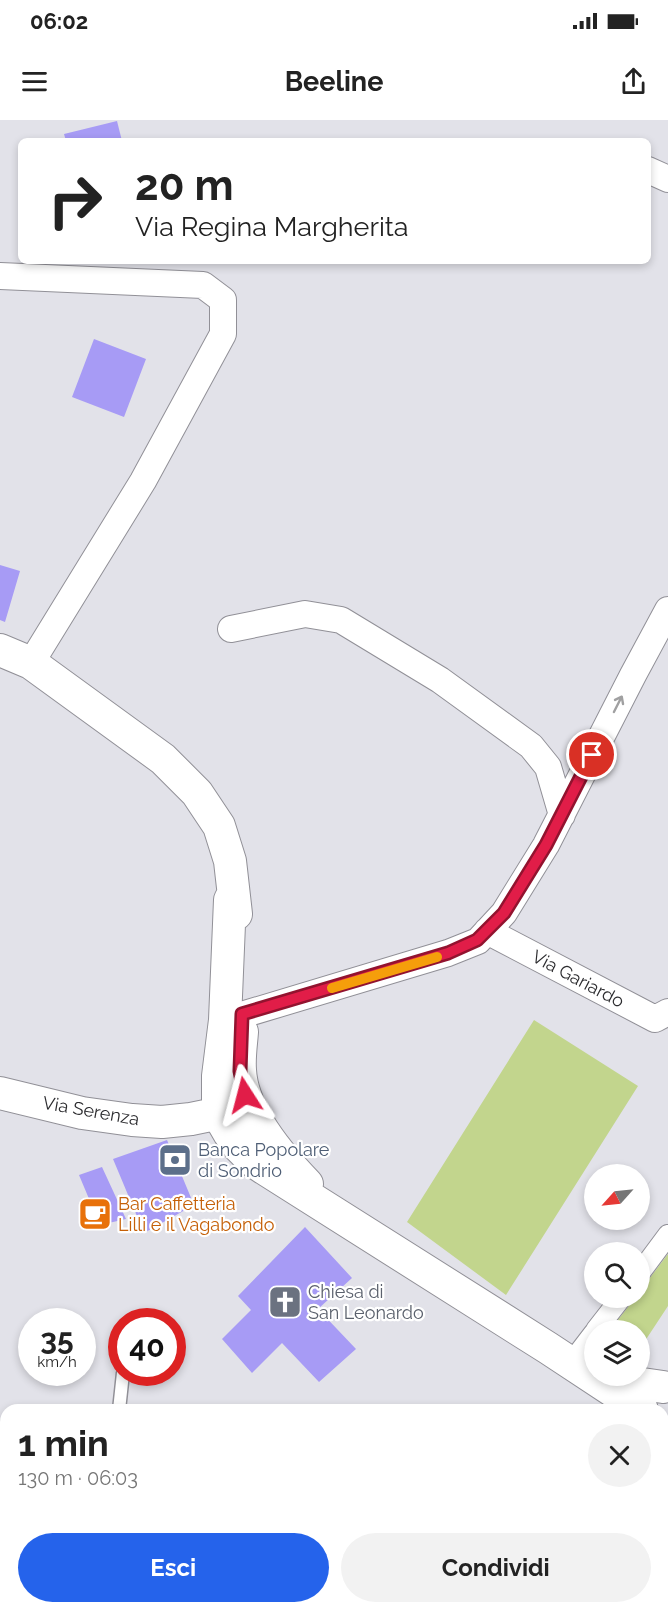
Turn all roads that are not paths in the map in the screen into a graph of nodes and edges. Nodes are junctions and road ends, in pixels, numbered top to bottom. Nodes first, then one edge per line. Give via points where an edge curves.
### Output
1 (651, 171) edge
2 (668, 179) edge
3 (0, 276) edge
4 (668, 610) edge
5 (231, 629) dead end
6 (0, 650) edge
7 (31, 663) junction
8 (562, 815) junction
9 (487, 930) junction
10 (668, 1012) edge
11 (234, 1017) junction
12 (0, 1093) edge
13 (218, 1114) junction
14 (303, 1179) junction
15 (336, 1213) junction
16 (668, 1235) edge
17 (650, 1259) edge
18 (613, 1308) edge
19 (604, 1320) edge
20 (584, 1364) edge
21 (582, 1370) junction
22 (122, 1386) edge
23 (660, 1394) edge
24 (120, 1404) edge
25 (633, 1404) edge

1 - 2 street
3 - 7 street via 202,285 224,300 223,334 143,481
8 -> 4 street
5 - 8 street via 305,614 341,620 440,680 531,746 548,767
6 - 7 street
7 - 11 street via 163,759 197,793 219,826 230,861 235,900
8 - 9 street via 504,913
9 - 10 street, Via Gariardo via 655,1019
9 - 11 street via 477,940 448,953
11 - 13 street via 218,1076
11 - 14 street via 245,1095 280,1153
12 - 13 street, Via Serenza via 82,1113 132,1120 162,1122
13 - 14 street via 232,1113 246,1121 278,1164 288,1174
13 - 15 street via 253,1161
14 - 15 street
15 - 21 street
16 - 17 street
18 - 19 street
20 - 21 street
21 - 23 street
21 - 25 street
22 - 24 lane

